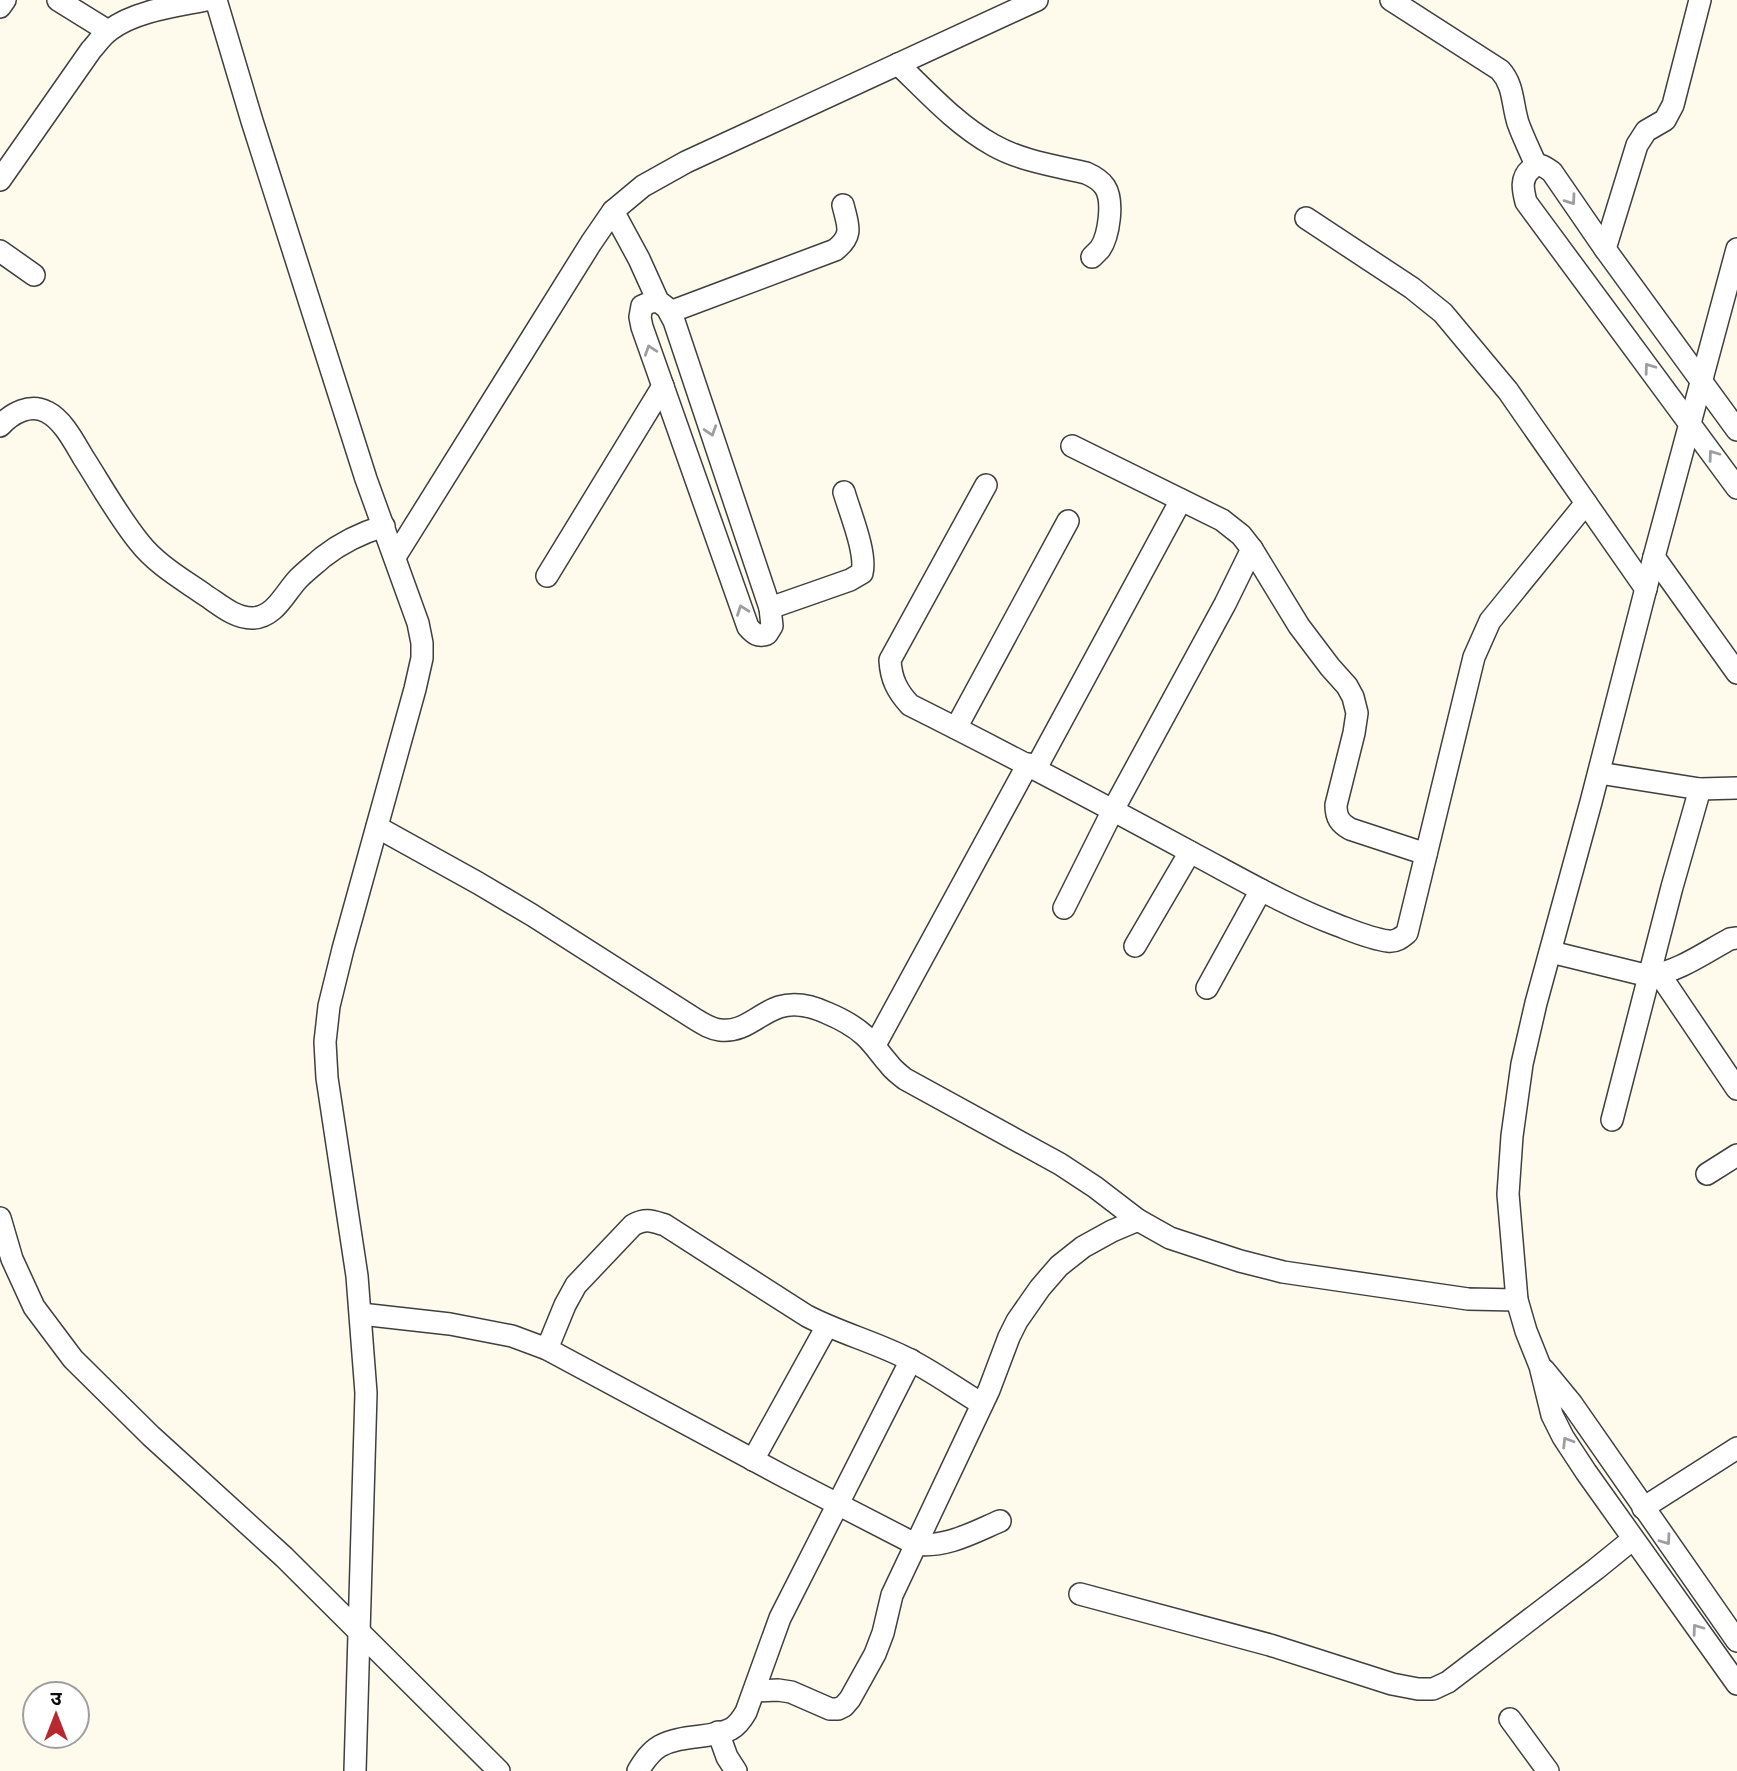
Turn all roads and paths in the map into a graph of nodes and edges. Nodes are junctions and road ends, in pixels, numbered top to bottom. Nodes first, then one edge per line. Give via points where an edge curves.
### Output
1 (5, 0) edge
2 (58, 0) edge
3 (206, 0) edge
4 (216, 0) edge
5 (1037, 0) edge
6 (1391, 0) edge
7 (1700, 0) edge
8 (0, 7) edge
9 (108, 31) junction
10 (898, 64) junction
11 (1536, 165) junction
12 (0, 180) edge
13 (843, 205) dead end
14 (613, 211) junction
15 (1306, 218) dead end
16 (1605, 249) junction
17 (1737, 249) edge
18 (0, 251) edge
19 (1092, 257) dead end
20 (34, 275) dead end
21 (664, 307) junction
22 (1701, 381) junction
23 (663, 386) junction
24 (1690, 423) junction
25 (0, 426) edge
26 (1737, 430) edge
27 (1072, 446) dead end
28 (986, 485) dead end
29 (1737, 488) edge
30 (844, 492) dead end
31 (1181, 500) junction
32 (1586, 503) junction
33 (1068, 521) dead end
34 (384, 526) junction
35 (1252, 549) junction
36 (396, 557) junction
37 (1654, 557) junction
38 (547, 576) dead end
39 (1646, 589) junction
40 (769, 608) junction
41 (1737, 673) edge
42 (956, 728) junction
43 (1032, 766) junction
44 (1598, 773) junction
45 (1737, 788) edge
46 (1700, 789) junction
47 (1113, 810) junction
48 (377, 827) junction
49 (1191, 852) junction
50 (1426, 854) junction
51 (1261, 890) junction
52 (1064, 908) dead end
53 (1737, 938) edge
54 (1135, 946) dead end
55 (1550, 952) junction
56 (1654, 975) junction
57 (1207, 988) dead end
58 (875, 1045) junction
59 (1737, 1089) edge
60 (1612, 1120) dead end
61 (1737, 1155) edge
62 (1707, 1174) dead end
63 (0, 1218) edge
64 (1138, 1220) junction
65 (1517, 1300) junction
66 (361, 1314) junction
67 (827, 1326) junction
68 (547, 1349) junction
69 (911, 1360) junction
70 (1540, 1366) junction
71 (982, 1404) junction
72 (1737, 1448) edge
73 (753, 1460) junction
74 (837, 1504) junction
75 (1643, 1508) junction
76 (1000, 1521) dead end
77 (1633, 1539) junction
78 (915, 1544) junction
79 (1080, 1594) dead end
80 (359, 1632) junction
81 (1737, 1641) edge
82 (1737, 1684) edge
83 (754, 1691) junction
84 (1510, 1719) dead end
85 (718, 1732) junction
86 (355, 1771) edge
87 (499, 1771) edge
88 (638, 1771) edge
89 (736, 1771) edge
90 (1548, 1771) edge

1 - 8 street
2 - 9 street
3 - 9 street via 126,20
4 - 34 street
5 - 10 street
6 - 11 street via 1507,77 1518,122
7 - 16 street via 1672,105 1665,120 1646,131 1637,145
9 - 12 street
10 - 14 street via 686,162 643,186
10 - 19 street via 954,117 995,147 1095,177 1105,187 1110,216 1106,236
11 -> 16 street via 1552,172
24 -> 11 street via 1527,202 1523,181
13 - 21 street via 848,234 835,250
14 - 21 street
14 - 36 street
15 - 32 street via 1443,313 1508,391
16 - 22 street
17 - 22 street
18 - 20 street
23 -> 21 street via 640,317 642,306 651,302
21 -> 40 street via 685,354
22 - 24 street
22 - 26 street
23 - 38 street
40 -> 23 street via 772,626 767,634 754,634
29 -> 24 street
24 - 37 street
25 - 34 street via 29,408 59,421 139,543 177,576 235,615 264,615 325,556 361,533
27 - 31 street
28 - 42 street via 890,660 891,675 910,705
30 - 40 street via 862,552 862,573
31 - 35 street via 1222,520
31 - 43 street
32 - 39 street
32 - 50 street via 1490,621 1475,657
33 - 42 street
34 - 36 street
35 - 47 street
35 - 50 street via 1299,626 1353,697 1357,713 1336,816 1350,830
36 - 48 street via 418,623 422,658
37 - 39 street
37 - 41 street
39 - 44 street
42 - 43 street
43 - 47 street
43 - 58 street
44 - 46 street
44 - 55 street
45 - 46 street
46 - 56 street
47 - 49 street
47 - 52 street
48 - 58 street via 532,915 712,1029 742,1028 793,1004 827,1013
48 - 66 street via 329,1006 326,1042 327,1078
49 - 51 street
49 - 54 street
50 - 51 street via 1407,933 1394,941 1352,931
51 - 57 street
53 - 56 street
55 - 56 street
55 - 65 street via 1522,1065 1512,1136 1508,1194
56 - 59 street
56 - 60 street
58 - 64 street via 905,1079 1060,1164
61 - 62 street
63 - 80 street via 34,1307 73,1360
64 - 65 street via 1170,1238 1283,1272 1468,1299
64 - 71 street via 1083,1247 1040,1288 1013,1329
65 - 70 street
66 - 68 street via 450,1324 512,1336
66 - 80 street via 366,1392
67 - 68 street via 665,1225 642,1221 576,1285
67 - 69 street
67 - 73 street
68 - 73 street
69 - 71 street
69 - 74 street
70 - 75 street via 1572,1404
77 -> 70 street via 1563,1437 1552,1415
71 - 78 street
72 - 75 street
73 - 74 street
74 - 78 street
74 - 83 street via 780,1618
75 -> 81 street
76 - 78 street via 944,1544
77 - 79 street via 1433,1689 1392,1684 1270,1645
82 -> 77 street
78 - 83 street via 892,1595 875,1654 844,1706 830,1709 791,1692
80 - 86 street
80 - 87 street
83 - 85 street via 740,1722
84 - 90 street
85 - 88 street via 662,1745
85 - 89 street

